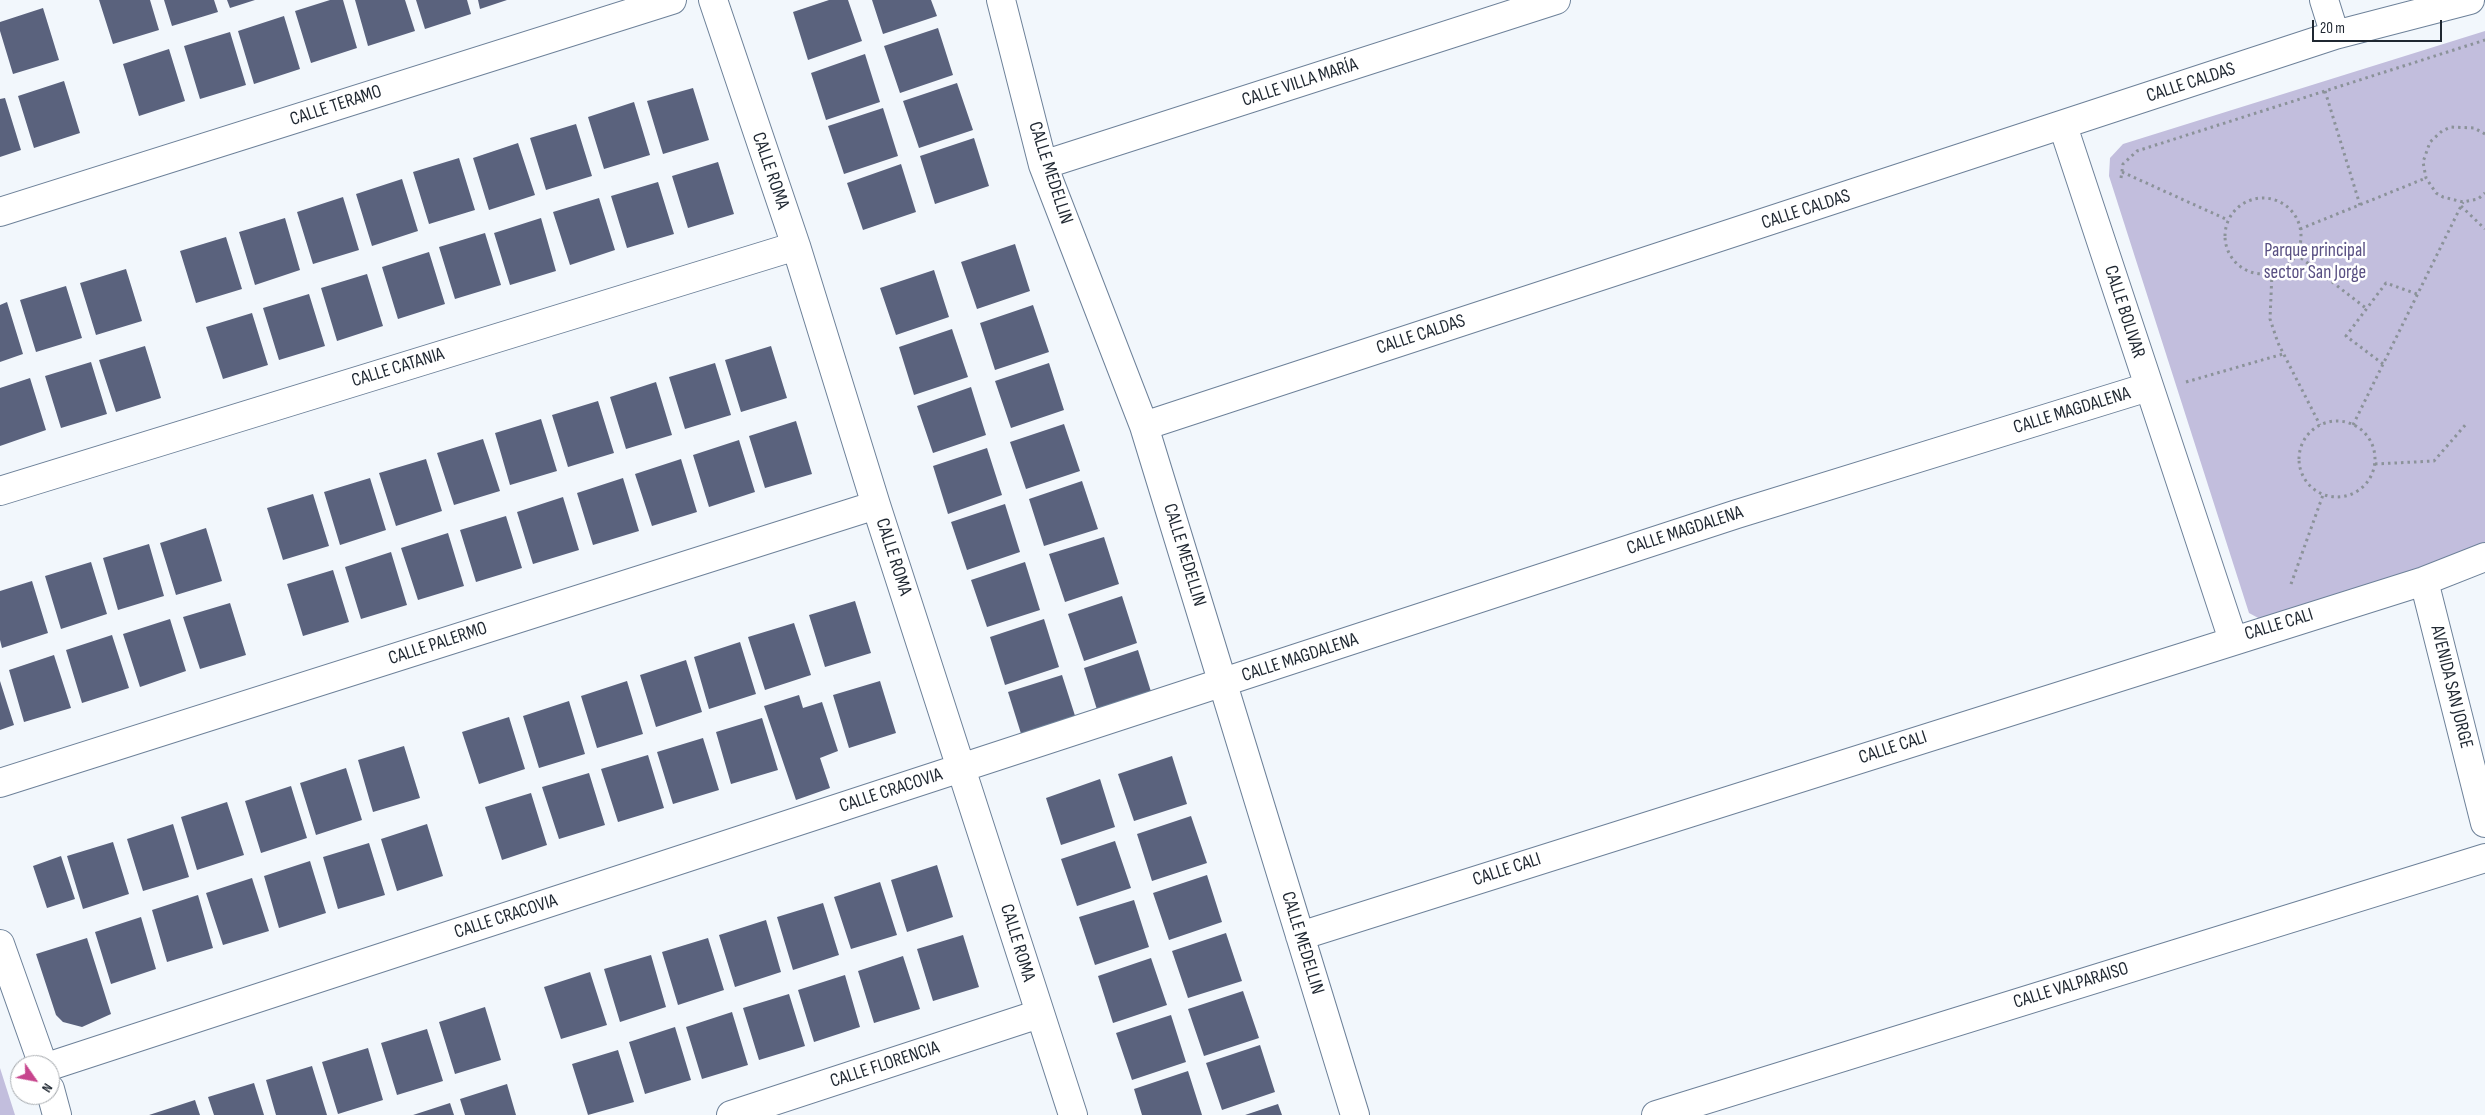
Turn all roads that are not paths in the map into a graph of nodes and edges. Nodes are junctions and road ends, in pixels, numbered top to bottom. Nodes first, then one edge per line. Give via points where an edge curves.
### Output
1 (672, 0) edge
2 (713, 0) edge
3 (1001, 0) edge
4 (1556, 0) edge
5 (2324, 0) edge
6 (2470, 0) edge
7 (2334, 35) junction
8 (2063, 126) junction
9 (1043, 165) junction
10 (0, 212) edge
11 (796, 246) junction
12 (2148, 387) junction
13 (1144, 426) junction
14 (0, 491) edge
15 (876, 505) junction
16 (2485, 557) edge
17 (2424, 581) junction
18 (2233, 640) junction
19 (1224, 683) junction
20 (962, 768) junction
21 (0, 783) edge
22 (2485, 823) edge
23 (2485, 858) edge
24 (1300, 936) junction
25 (0, 944) edge
26 (1039, 1014) junction
27 (40, 1055) edge
28 (60, 1063) edge
29 (730, 1115) edge
30 (1073, 1115) edge
31 (1356, 1115) edge
32 (1656, 1115) edge

1 - 10 street, CALLE TERAMO
2 - 11 street, CALLE ROMA
3 - 9 street, CALLE MEDELLIN
4 - 9 street, CALLE VILLA MARÍA
5 - 7 street
6 - 7 street, CALLE CALDAS
7 - 8 street, CALLE CALDAS
8 - 12 street, CALLE BOLIVAR
8 - 13 street, CALLE CALDAS
9 - 13 street, CALLE MEDELLIN
11 - 14 street, CALLE CATANIA
11 - 15 street, CALLE ROMA
12 - 18 street, CALLE BOLIVAR
12 - 19 street, CALLE MAGDALENA via 1737,514
13 - 19 street, CALLE MEDELLIN
15 - 20 street, CALLE ROMA
15 - 21 street, CALLE PALERMO
16 - 17 street, CALLE CALI
17 - 18 street, CALLE CALI
17 - 22 street, AVENIDA SAN JORGE
18 - 24 street, CALLE CALI
19 - 20 street, CALLE MAGDALENA
19 - 24 street, CALLE MEDELLIN
20 - 26 street, CALLE ROMA
20 - 28 street, CALLE CRACOVIA
23 - 32 street, CALLE VALPARAISO
24 - 31 street, CALLE MEDELLIN
25 - 27 street
26 - 29 street, CALLE FLORENCIA
26 - 30 street, CALLE ROMA

